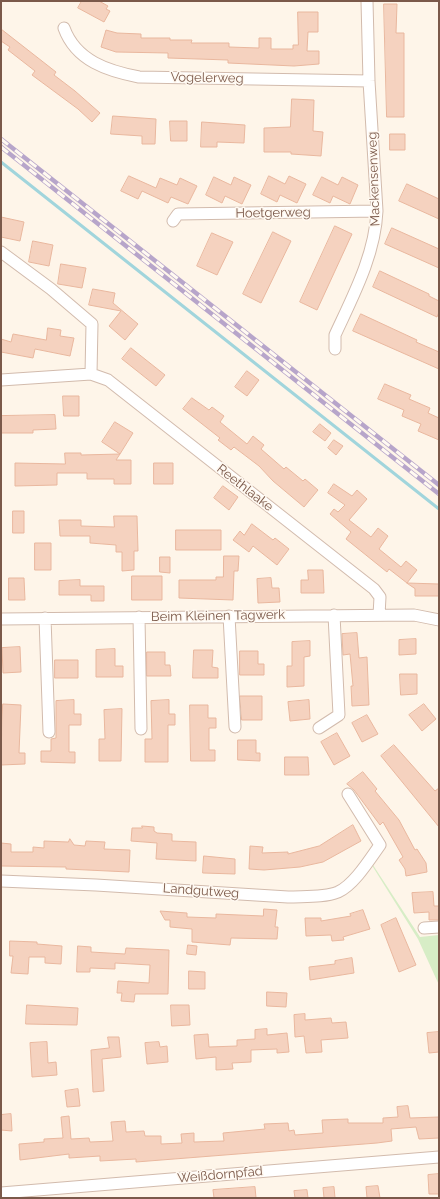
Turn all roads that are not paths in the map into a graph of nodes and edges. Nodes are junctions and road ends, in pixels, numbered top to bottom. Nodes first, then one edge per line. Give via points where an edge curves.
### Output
1 (367, 1) edge
2 (64, 28) dead end
3 (369, 80) junction
4 (377, 211) junction
5 (173, 221) dead end
6 (1, 252) edge
7 (335, 349) dead end
8 (91, 374) junction
9 (1, 380) edge
10 (334, 615) junction
11 (379, 615) junction
12 (229, 616) junction
13 (139, 617) junction
14 (45, 618) junction
15 (1, 619) edge
16 (437, 619) edge
17 (235, 727) dead end
18 (319, 728) dead end
19 (141, 729) dead end
20 (49, 732) dead end
21 (348, 794) dead end
22 (1, 881) edge
23 (439, 927) edge
24 (424, 928) dead end
25 (439, 1158) edge
26 (1, 1193) edge

1 - 3 street, Mackensenweg
2 - 3 street, Vogelerweg via 78,51 96,64 139,77
3 - 4 street, Mackensenweg
4 - 5 street, Hoetgerweg via 178,214
4 - 7 street, Mackensenweg via 370,253 334,335
6 - 8 street via 51,289 92,324
8 - 9 street
8 - 11 street, Reethlaake via 108,380 374,589 380,596
10 - 11 street, Beim Kleinen Tagwerk
10 - 12 street, Beim Kleinen Tagwerk
10 - 18 street via 339,715
11 - 16 street, Beim Kleinen Tagwerk via 414,615
12 - 13 street, Beim Kleinen Tagwerk
12 - 17 street
13 - 14 street, Beim Kleinen Tagwerk
13 - 19 street
14 - 15 street, Beim Kleinen Tagwerk
14 - 20 street
21 - 22 street, Landgutweg via 380,845 348,885 338,892 309,896
23 - 24 street
25 - 26 street, Weißdornpfad

